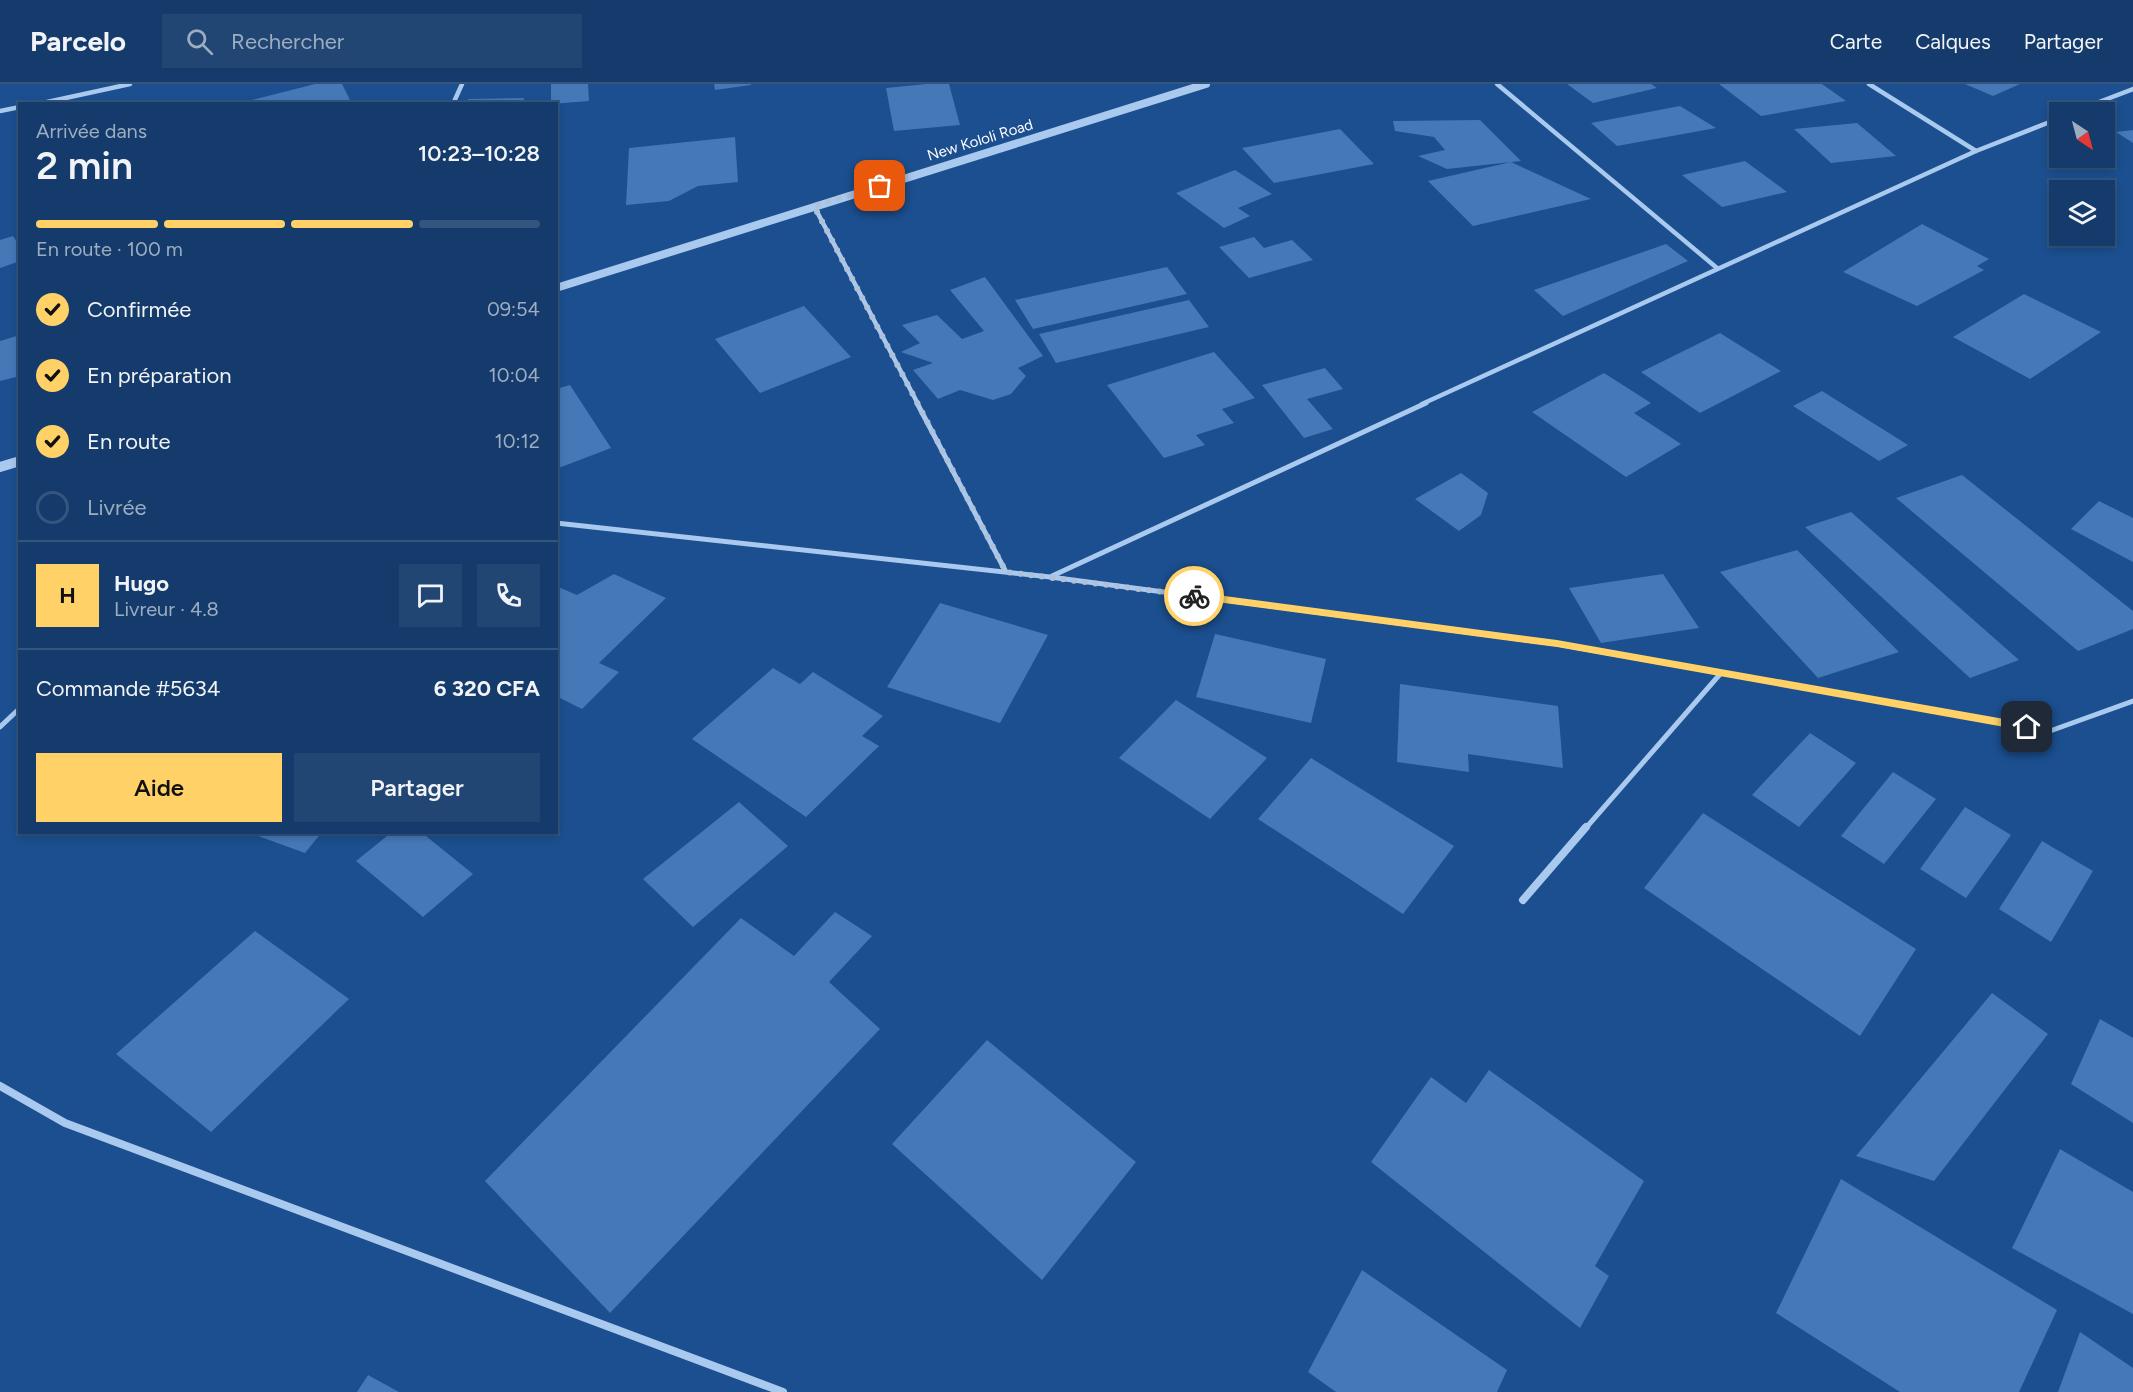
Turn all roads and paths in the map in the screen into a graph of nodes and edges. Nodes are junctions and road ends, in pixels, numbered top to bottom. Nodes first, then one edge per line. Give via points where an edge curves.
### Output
1 (130, 84) edge
2 (462, 84) edge
3 (1206, 84) edge
4 (1497, 84) edge
5 (1869, 84) edge
6 (2133, 89) edge
7 (47, 102) edge
8 (454, 102) edge
9 (2099, 102) edge
10 (18, 107) edge
11 (0, 111) edge
12 (2049, 122) edge
13 (1976, 151) junction
14 (814, 206) junction
15 (1717, 268) junction
16 (558, 287) edge
17 (18, 462) edge
18 (0, 467) edge
19 (558, 523) edge
20 (1006, 572) junction
21 (1050, 577) junction
22 (1721, 673) junction
23 (2133, 700) edge
24 (18, 710) edge
25 (0, 727) edge
26 (1523, 900) dead end
27 (0, 1086) edge
28 (783, 1392) edge

1 - 7 street
2 - 8 street
3 - 14 street, New Kololi Road
4 - 15 street
5 - 13 street
6 - 9 street
10 - 11 street
12 - 13 street
13 - 15 street
14 - 16 street, New Kololi Road
14 - 20 street
15 - 21 street
17 - 18 street
19 - 20 street
20 - 21 street
21 - 22 street via 1557,644
22 - 23 street via 2050,731
22 - 26 street
24 - 25 street
27 - 28 street via 64,1123

